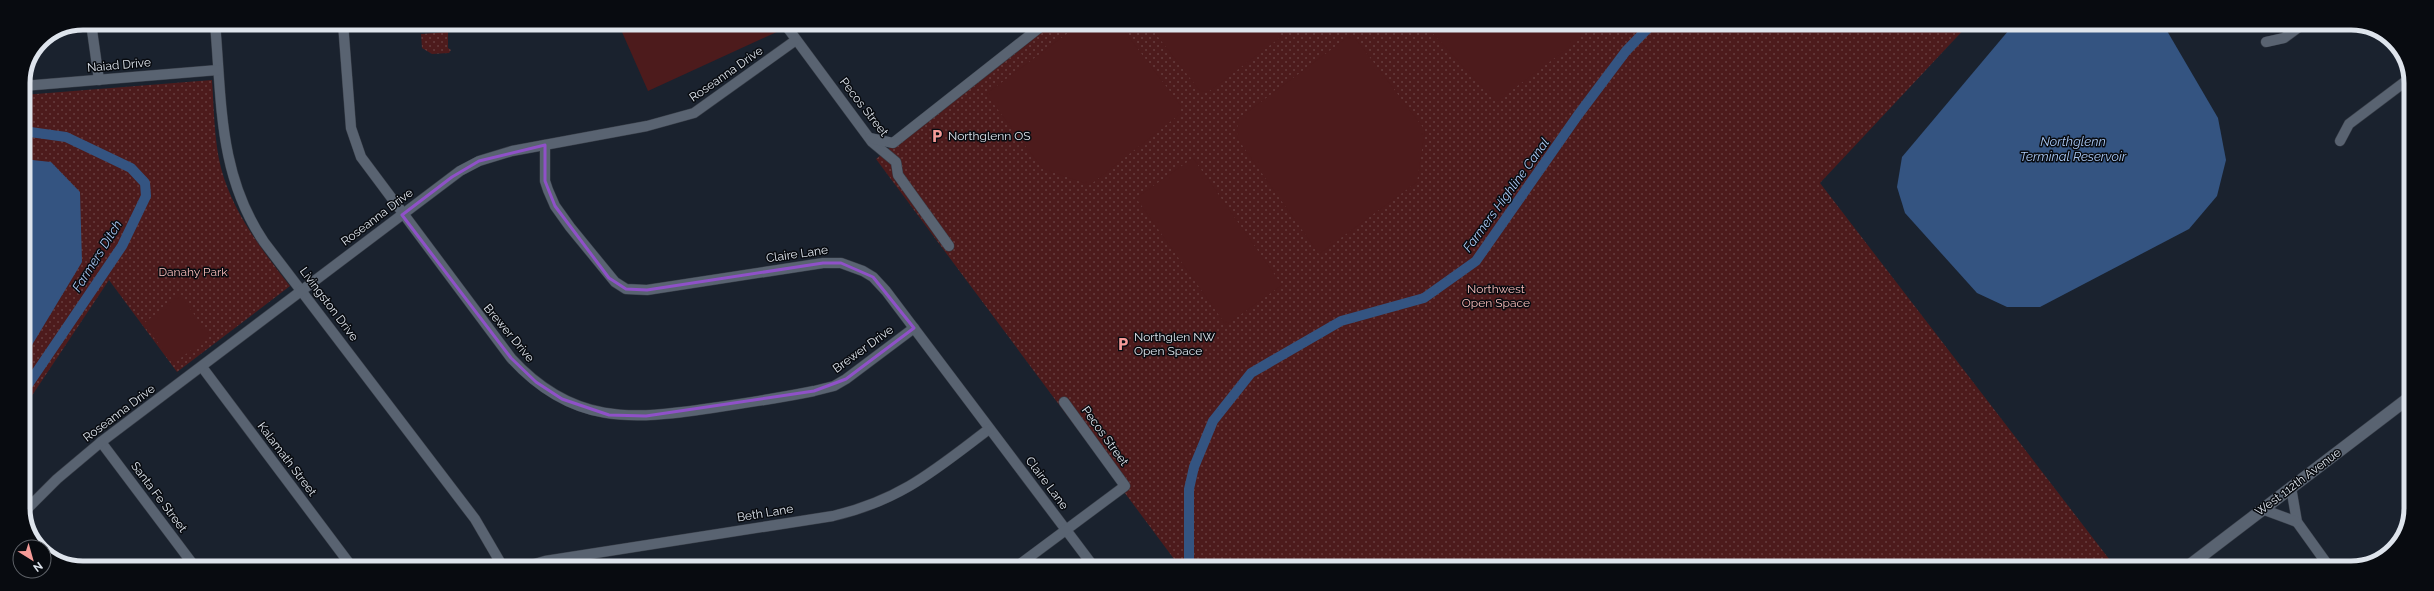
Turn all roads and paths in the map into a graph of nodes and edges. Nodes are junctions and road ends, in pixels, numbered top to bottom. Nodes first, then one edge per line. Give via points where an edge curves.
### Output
1 (91, 30) edge
2 (215, 30) edge
3 (344, 30) edge
4 (789, 30) edge
5 (1036, 30) edge
6 (2295, 30) edge
7 (796, 40) junction
8 (2266, 42) dead end
9 (218, 70) junction
10 (99, 80) junction
11 (2404, 83) edge
12 (30, 85) edge
13 (870, 138) junction
14 (2340, 141) dead end
15 (545, 145) junction
16 (402, 215) junction
17 (949, 246) dead end
18 (303, 290) junction
19 (914, 328) junction
20 (202, 367) junction
21 (1064, 402) dead end
22 (2404, 402) edge
23 (989, 429) junction
24 (101, 442) junction
25 (2291, 488) junction
26 (30, 507) edge
27 (2262, 509) junction
28 (2297, 522) junction
29 (1066, 530) junction
30 (190, 561) edge
31 (348, 561) edge
32 (500, 561) edge
33 (545, 561) edge
34 (1024, 561) edge
35 (1089, 561) edge
36 (2195, 561) edge
37 (2325, 561) edge

1 - 10 street
2 - 9 street, Livingston Drive
3 - 16 street, Brewer Drive via 354,139 368,167
4 - 7 street, Pecos Street
5 - 13 street via 893,143
6 - 8 street via 2284,38
7 - 13 street, Pecos Street
7 - 15 street, Roseanna Drive via 694,113 647,126
9 - 10 street, Naiad Drive
9 - 18 street, Livingston Drive via 224,140 237,190 256,230
10 - 12 street, Naiad Drive
11 - 14 street via 2349,124
13 - 17 street, Pecos Street via 896,162 898,175
15 - 16 street, Roseanna Drive via 479,161 452,177
15 - 19 street, Claire Lane via 545,181 555,206 609,278 626,288 648,290 823,263 841,263 864,270 873,277
16 - 18 street, Roseanna Drive
16 - 19 street, Brewer Drive via 519,367 562,398 609,414 667,414 826,388 846,379
18 - 20 street, Roseanna Drive
18 - 32 street, Livingston Drive via 475,519
19 - 23 street, Claire Lane
20 - 24 street, Roseanna Drive
20 - 31 street, Kalamath Street
21 - 29 street, Pecos Street via 1125,486
22 - 25 main road, West 112th Avenue
23 - 29 street, Claire Lane
23 - 33 street, Beth Lane via 918,482 869,506 833,516
24 - 26 street, Roseanna Drive via 57,479
24 - 30 street, Santa Fe Street
25 - 27 main road, West 112th Avenue
25 - 28 street
27 - 28 street
27 - 36 main road, West 112th Avenue
28 - 37 street
29 - 34 street
29 - 35 street, Claire Lane

